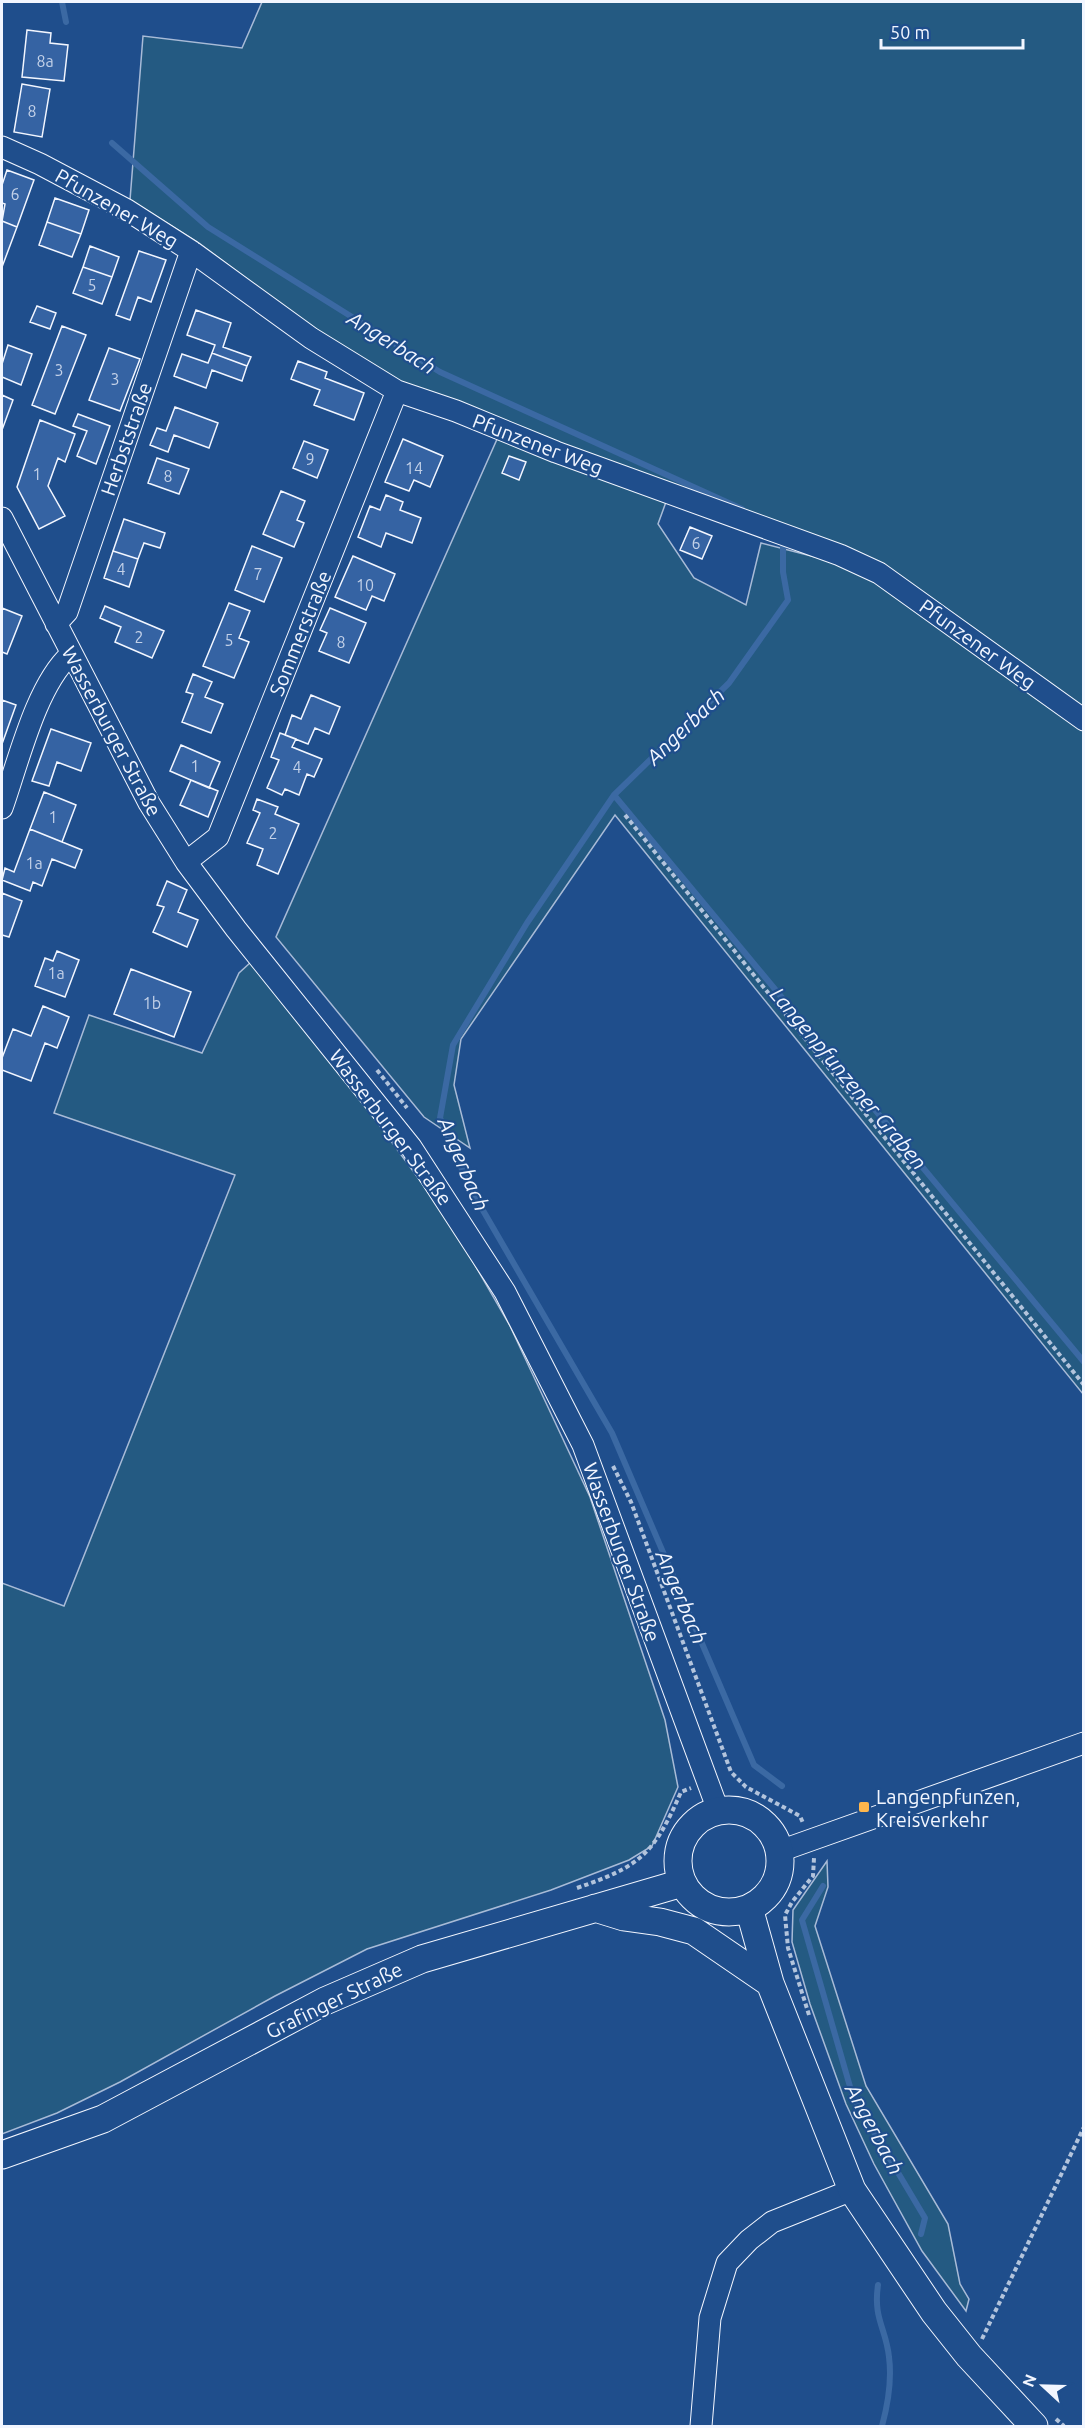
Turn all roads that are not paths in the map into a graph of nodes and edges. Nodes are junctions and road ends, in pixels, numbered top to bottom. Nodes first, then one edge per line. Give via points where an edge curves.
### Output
1 (2, 147) edge
2 (191, 250) junction
3 (397, 391) junction
4 (2, 518) edge
5 (56, 624) junction
6 (70, 655) junction
7 (1083, 720) edge
8 (2, 808) edge
9 (186, 862) junction
10 (1083, 1743) edge
11 (717, 1810) junction
12 (780, 1851) junction
13 (682, 1882) junction
14 (592, 1896) junction
15 (750, 1908) junction
16 (770, 1983) junction
17 (2, 2155) edge
18 (852, 2190) junction
19 (701, 2427) edge
20 (1034, 2427) edge

1 - 2 street, Pfunzener Weg via 127,210
2 - 3 street, Pfunzener Weg via 311,339
2 - 5 street, Herbststraße via 67,612
3 - 7 street, Pfunzener Weg via 840,555 879,573
3 - 9 street, Sommerstraße via 218,837
4 - 5 street, Wasserburger Straße
5 - 6 street, Wasserburger Straße
6 - 8 street via 45,689
6 - 9 street, Wasserburger Straße via 149,803
9 - 11 street, Wasserburger Straße via 411,1147 505,1292 583,1445
10 - 12 street
11 - 12 main road via 734,1809 764,1823
11 - 13 main road via 691,1825 682,1838 677,1868
12 - 15 main road via 775,1885
13 - 14 main road, Grafinger Straße
13 - 15 main road via 697,1901 718,1912
14 - 16 main road via 624,1917 693,1931
14 - 17 main road, Grafinger Straße via 422,1959 325,2001 103,2119
15 - 16 main road
16 - 18 main road
18 - 19 street via 772,2222 727,2263 710,2318
18 - 20 main road via 934,2312

